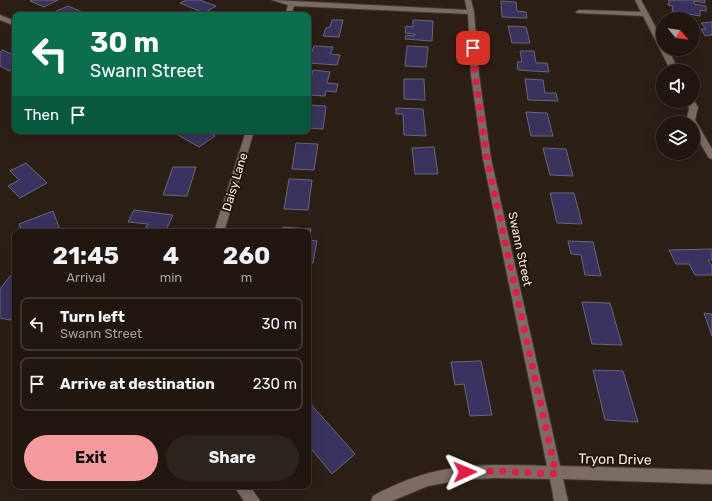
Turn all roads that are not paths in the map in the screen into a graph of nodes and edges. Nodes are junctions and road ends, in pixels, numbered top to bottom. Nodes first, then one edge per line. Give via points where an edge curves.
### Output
1 (275, 0) edge
2 (468, 0) edge
3 (638, 0) edge
4 (292, 4) junction
5 (289, 12) edge
6 (471, 12) junction
7 (579, 12) dead end
8 (646, 14) junction
9 (0, 17) edge
10 (12, 23) edge
11 (656, 34) edge
12 (249, 134) edge
13 (700, 136) edge
14 (712, 156) edge
15 (220, 229) edge
16 (556, 474) junction
17 (712, 477) edge
18 (243, 489) edge
19 (253, 501) edge
20 (378, 501) edge
21 (561, 501) edge

1 - 4 street
2 - 6 street, Swann Street
3 - 8 street
4 - 5 street
4 - 6 street
6 - 16 street, Swann Street via 475,75 487,159
7 - 8 lane
8 - 11 street
9 - 10 street
12 - 15 street, Daisy Lane
13 - 14 street
16 - 17 street, Tryon Drive
16 - 20 street, Tryon Drive via 465,472 435,477 406,487
16 - 21 street, Swann Street
18 - 19 street

